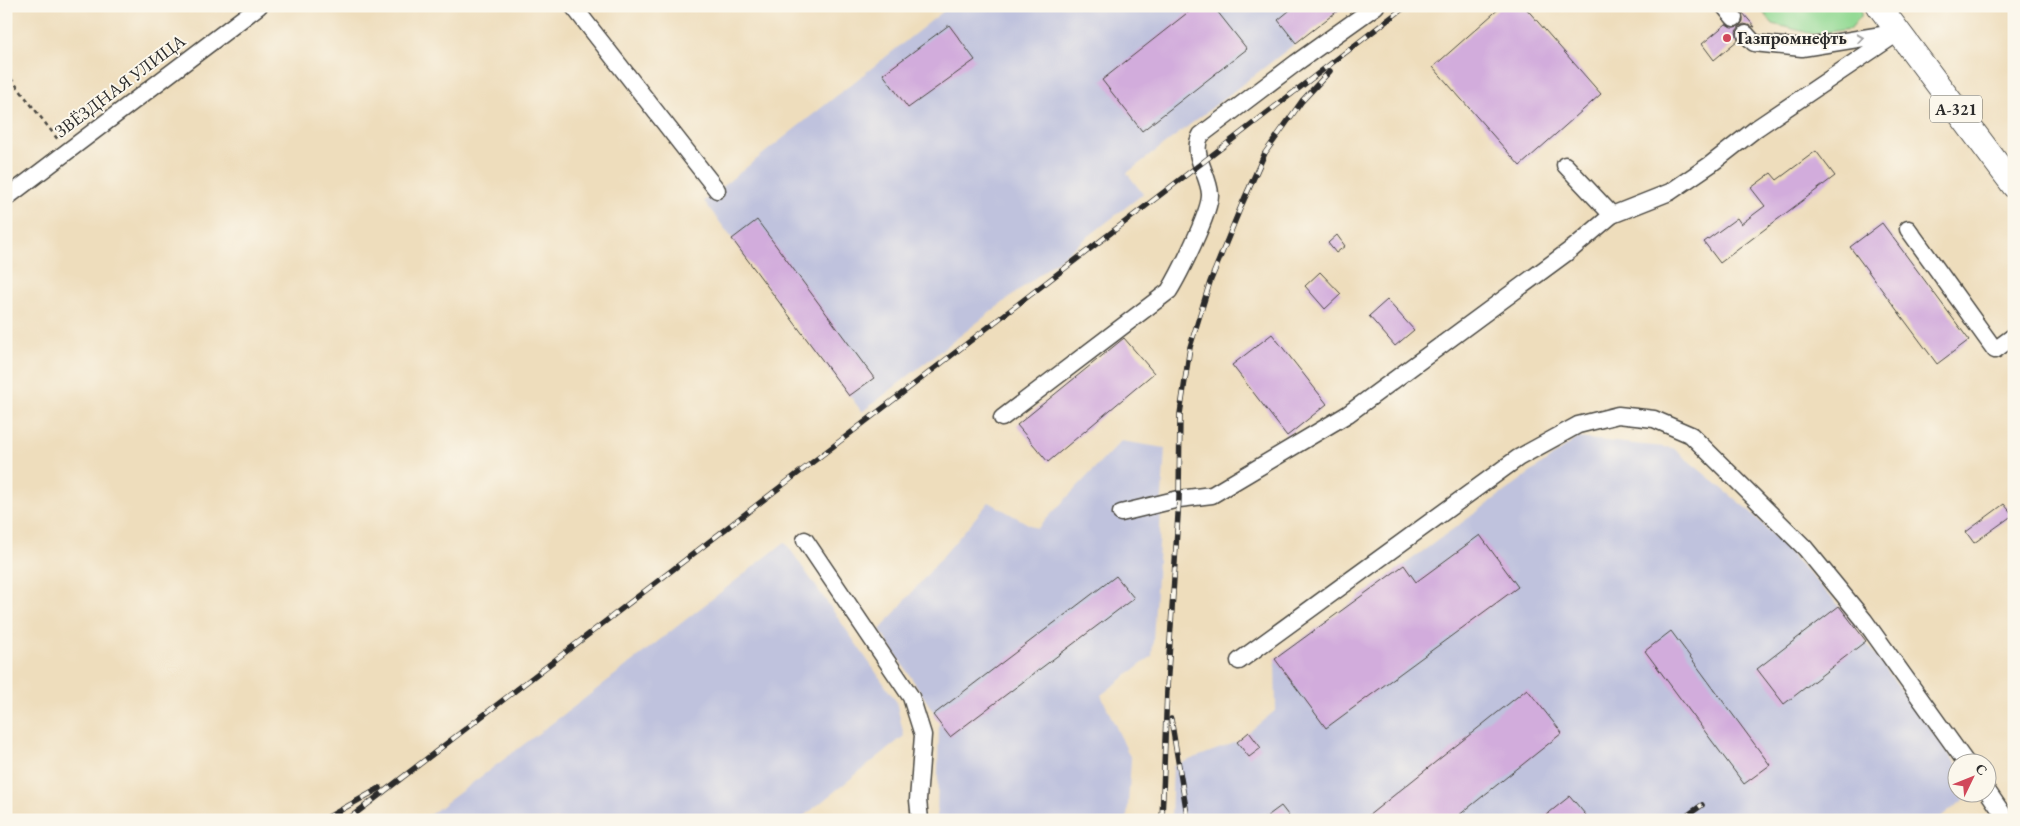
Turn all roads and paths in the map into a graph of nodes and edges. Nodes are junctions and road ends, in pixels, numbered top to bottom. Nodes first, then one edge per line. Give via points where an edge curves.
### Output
1 (259, 6) edge
2 (573, 6) edge
3 (1376, 6) edge
4 (1880, 6) edge
5 (1899, 32) junction
6 (1746, 34) dead end
7 (6, 72) edge
8 (67, 152) junction
9 (1566, 165) dead end
10 (2014, 186) edge
11 (717, 190) dead end
12 (6, 198) edge
13 (1612, 214) junction
14 (1908, 229) dead end
15 (2014, 336) edge
16 (1002, 418) dead end
17 (1121, 513) dead end
18 (805, 540) dead end
19 (1239, 661) dead end
20 (1960, 754) edge
21 (1997, 804) edge
22 (920, 820) edge
23 (2008, 820) edge

1 - 8 street, ЗВЁЗДНАЯ УЛИЦА
2 - 11 street
3 - 16 street via 1201,135 1196,143 1197,153 1210,196 1178,276 1168,290
4 - 5 highway, А-321
6 -> 5 street via 1754,43 1802,48
5 - 10 highway, А-321
5 - 13 street via 1757,128 1670,192
7 - 8 path
8 - 12 street, ЗВЁЗДНАЯ УЛИЦА
9 - 13 street
13 - 17 street via 1573,248 1348,414 1212,496
14 - 15 street via 1995,350
18 - 22 street via 911,697 923,735 918,800
19 - 20 street via 1518,458 1578,425 1618,415 1654,419 1691,435 1805,548 1864,620
21 - 23 street

